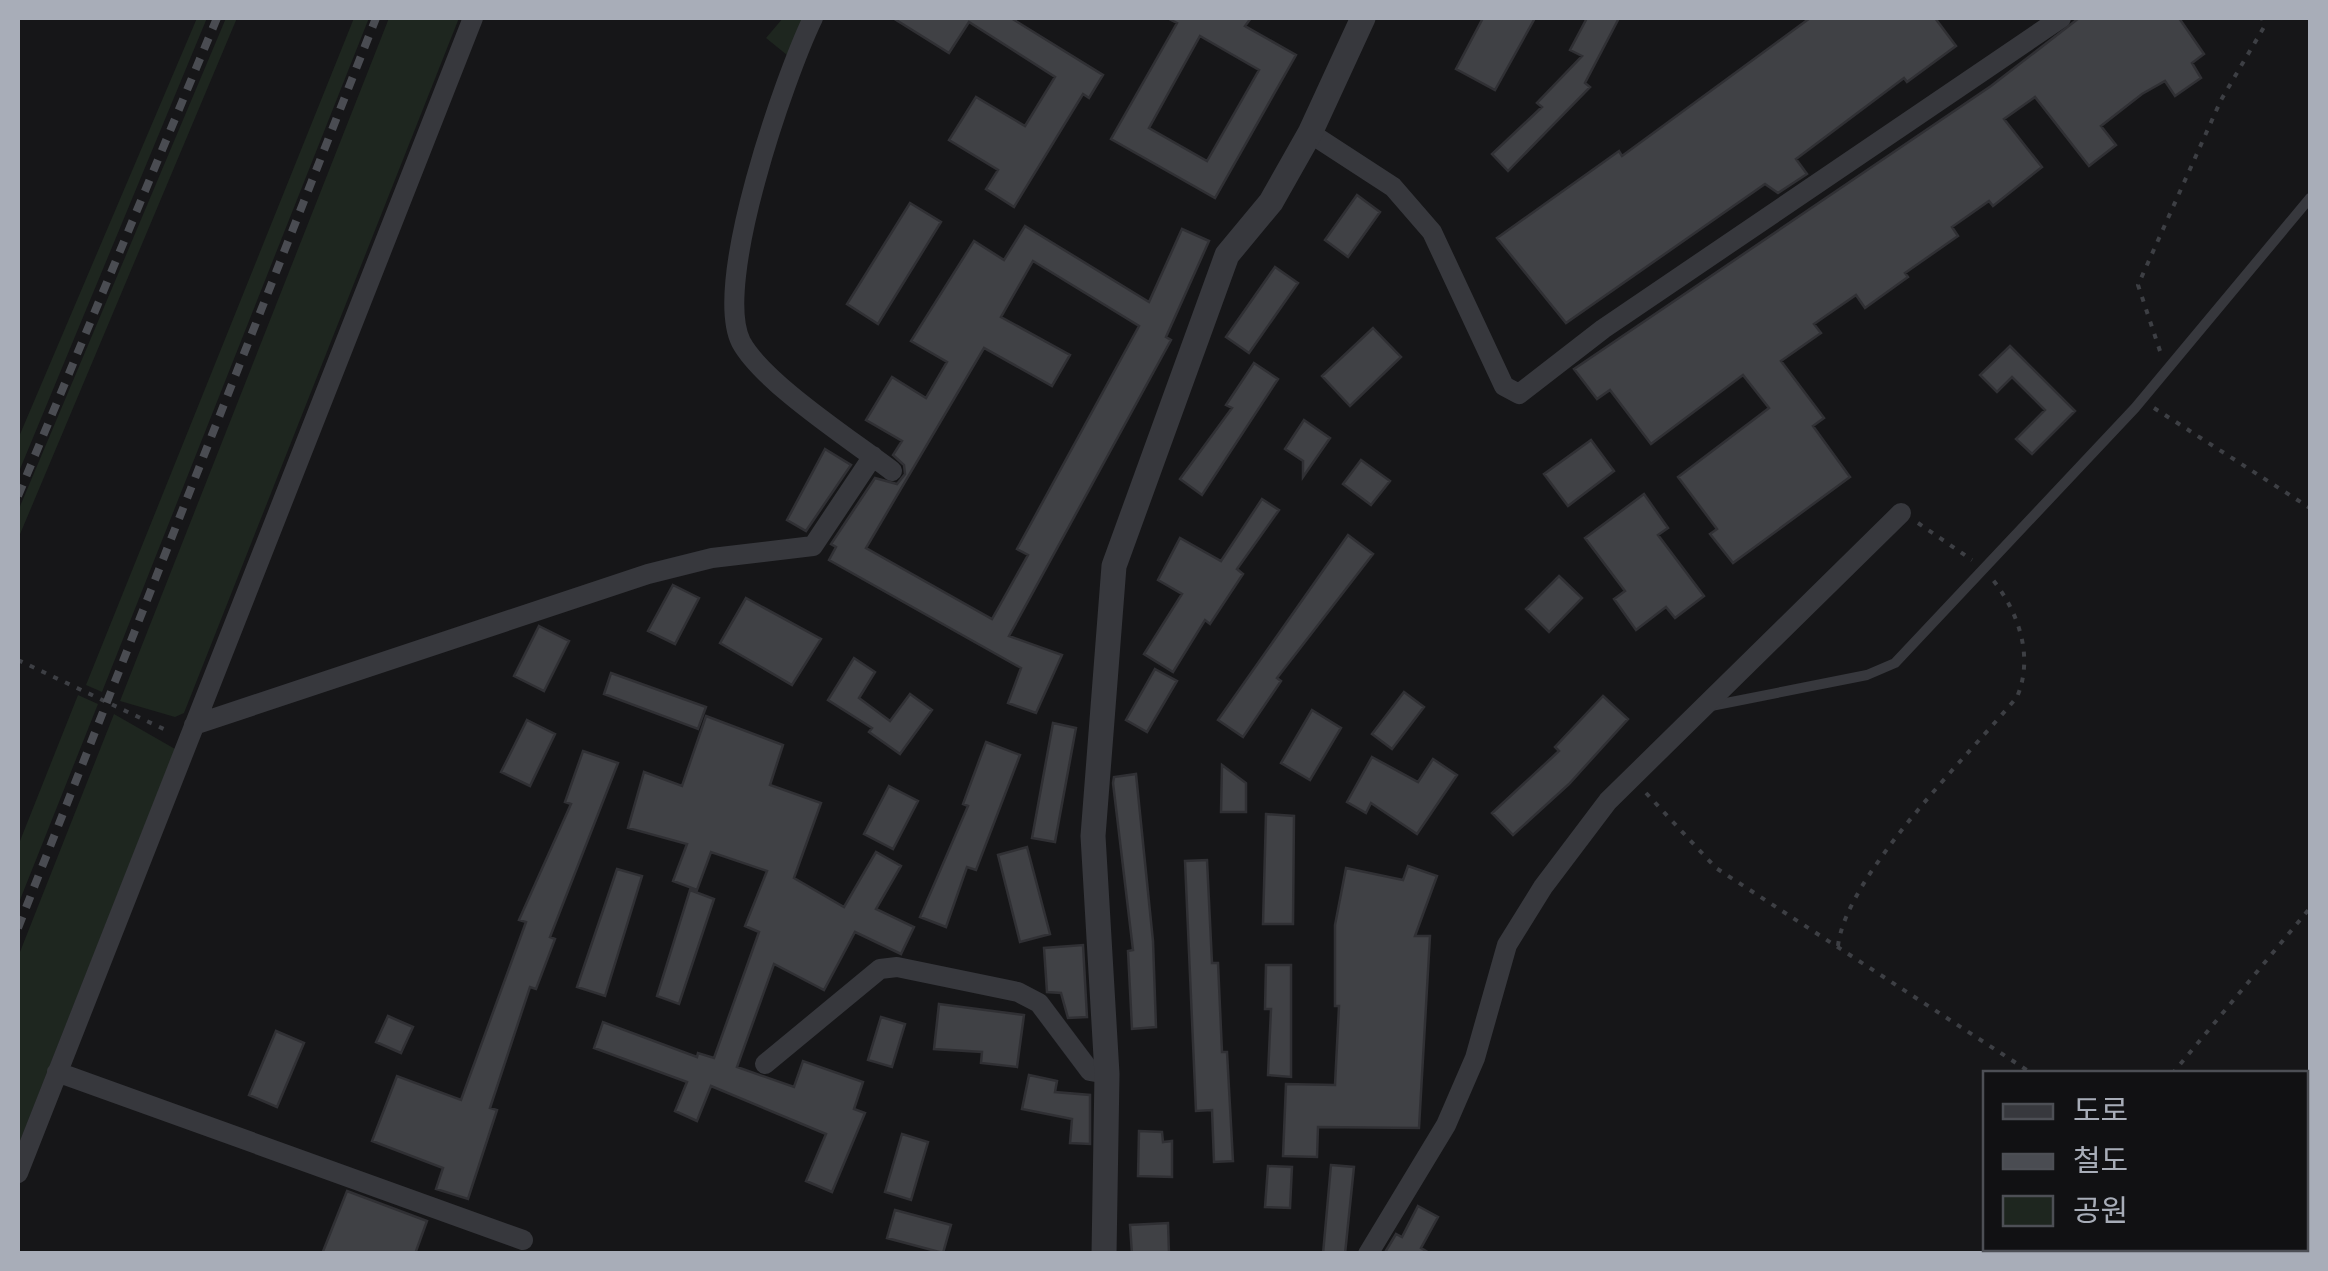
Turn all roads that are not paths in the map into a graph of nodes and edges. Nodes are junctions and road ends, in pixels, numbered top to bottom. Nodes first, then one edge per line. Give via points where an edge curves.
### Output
1 (473, 18) edge
2 (813, 18) edge
3 (1363, 18) edge
4 (2061, 18) edge
5 (1310, 133) junction
6 (2310, 198) edge
7 (873, 456) junction
8 (892, 471) dead end
9 (1901, 513) road end
10 (1703, 708) junction
11 (191, 733) junction
12 (765, 1064) dead end
13 (57, 1072) junction
14 (1108, 1074) junction
15 (18, 1173) edge
16 (523, 1240) dead end
17 (1104, 1254) edge
18 (1368, 1254) edge

1 - 11 street
2 - 7 street via 768,140 742,249 736,323 763,371
3 - 5 street
4 - 5 street via 1603,329 1519,394 1504,386 1432,232 1394,187
5 - 14 street via 1271,202 1227,256 1114,566 1093,836
6 - 10 lane via 2142,400 1895,663 1867,676
7 - 8 street
7 - 11 street via 814,546 712,558 648,574
9 - 10 street
10 - 18 street via 1608,801 1507,945 1475,1058 1446,1125
11 - 13 street
12 - 14 street via 880,969 897,968 1018,992 1039,1004 1090,1071
13 - 15 street
13 - 16 street
14 - 17 street

